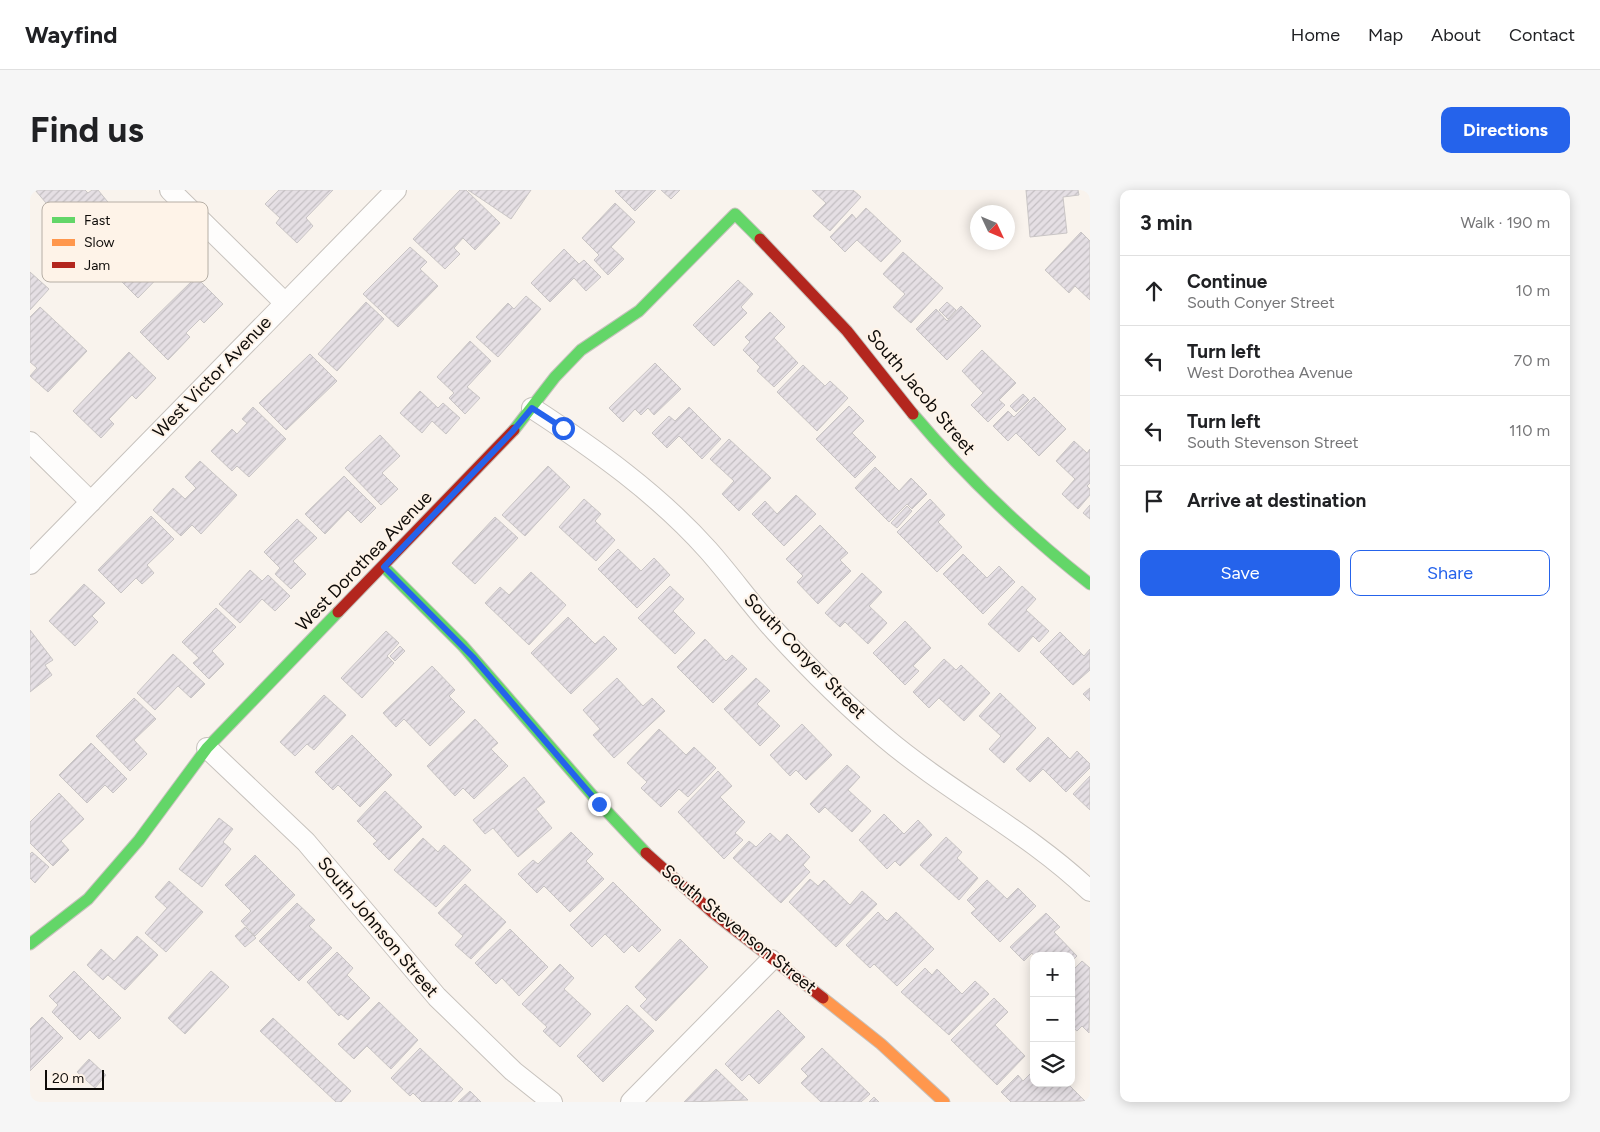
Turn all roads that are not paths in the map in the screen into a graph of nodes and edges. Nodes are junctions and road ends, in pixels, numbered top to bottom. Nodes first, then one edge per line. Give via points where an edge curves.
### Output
1 (170, 190) edge
2 (396, 190) edge
3 (182, 202) edge
4 (735, 214) joint
5 (208, 227) edge
6 (284, 302) junction
7 (532, 408) junction
8 (30, 442) edge
9 (91, 502) junction
10 (30, 564) edge
11 (384, 567) junction
12 (1090, 584) edge
13 (207, 748) junction
14 (1090, 891) edge
15 (30, 944) edge
16 (771, 960) junction
17 (552, 1102) edge
18 (631, 1102) edge
19 (944, 1102) edge

1 - 3 street
2 - 6 street, West Victor Avenue
4 - 7 street, West Dorothea Avenue via 640,311 581,350 554,377
4 - 12 street, South Jacob Street via 848,333 918,421 1022,526
5 - 6 street
6 - 9 street, West Victor Avenue
7 - 11 street, West Dorothea Avenue
7 - 14 street, South Conyer Street via 640,486 675,516 708,550 776,632 884,737 1025,836
8 - 9 street
9 - 10 street, West Victor Avenue
11 - 13 street, West Dorothea Avenue
11 - 16 street, South Stevenson Street via 473,657 599,804 678,884
13 - 15 street, West Dorothea Avenue via 139,840 88,899
13 - 17 street, South Johnson Street via 306,842 437,997 514,1071
16 - 18 street
16 - 19 street, South Stevenson Street via 855,1020

